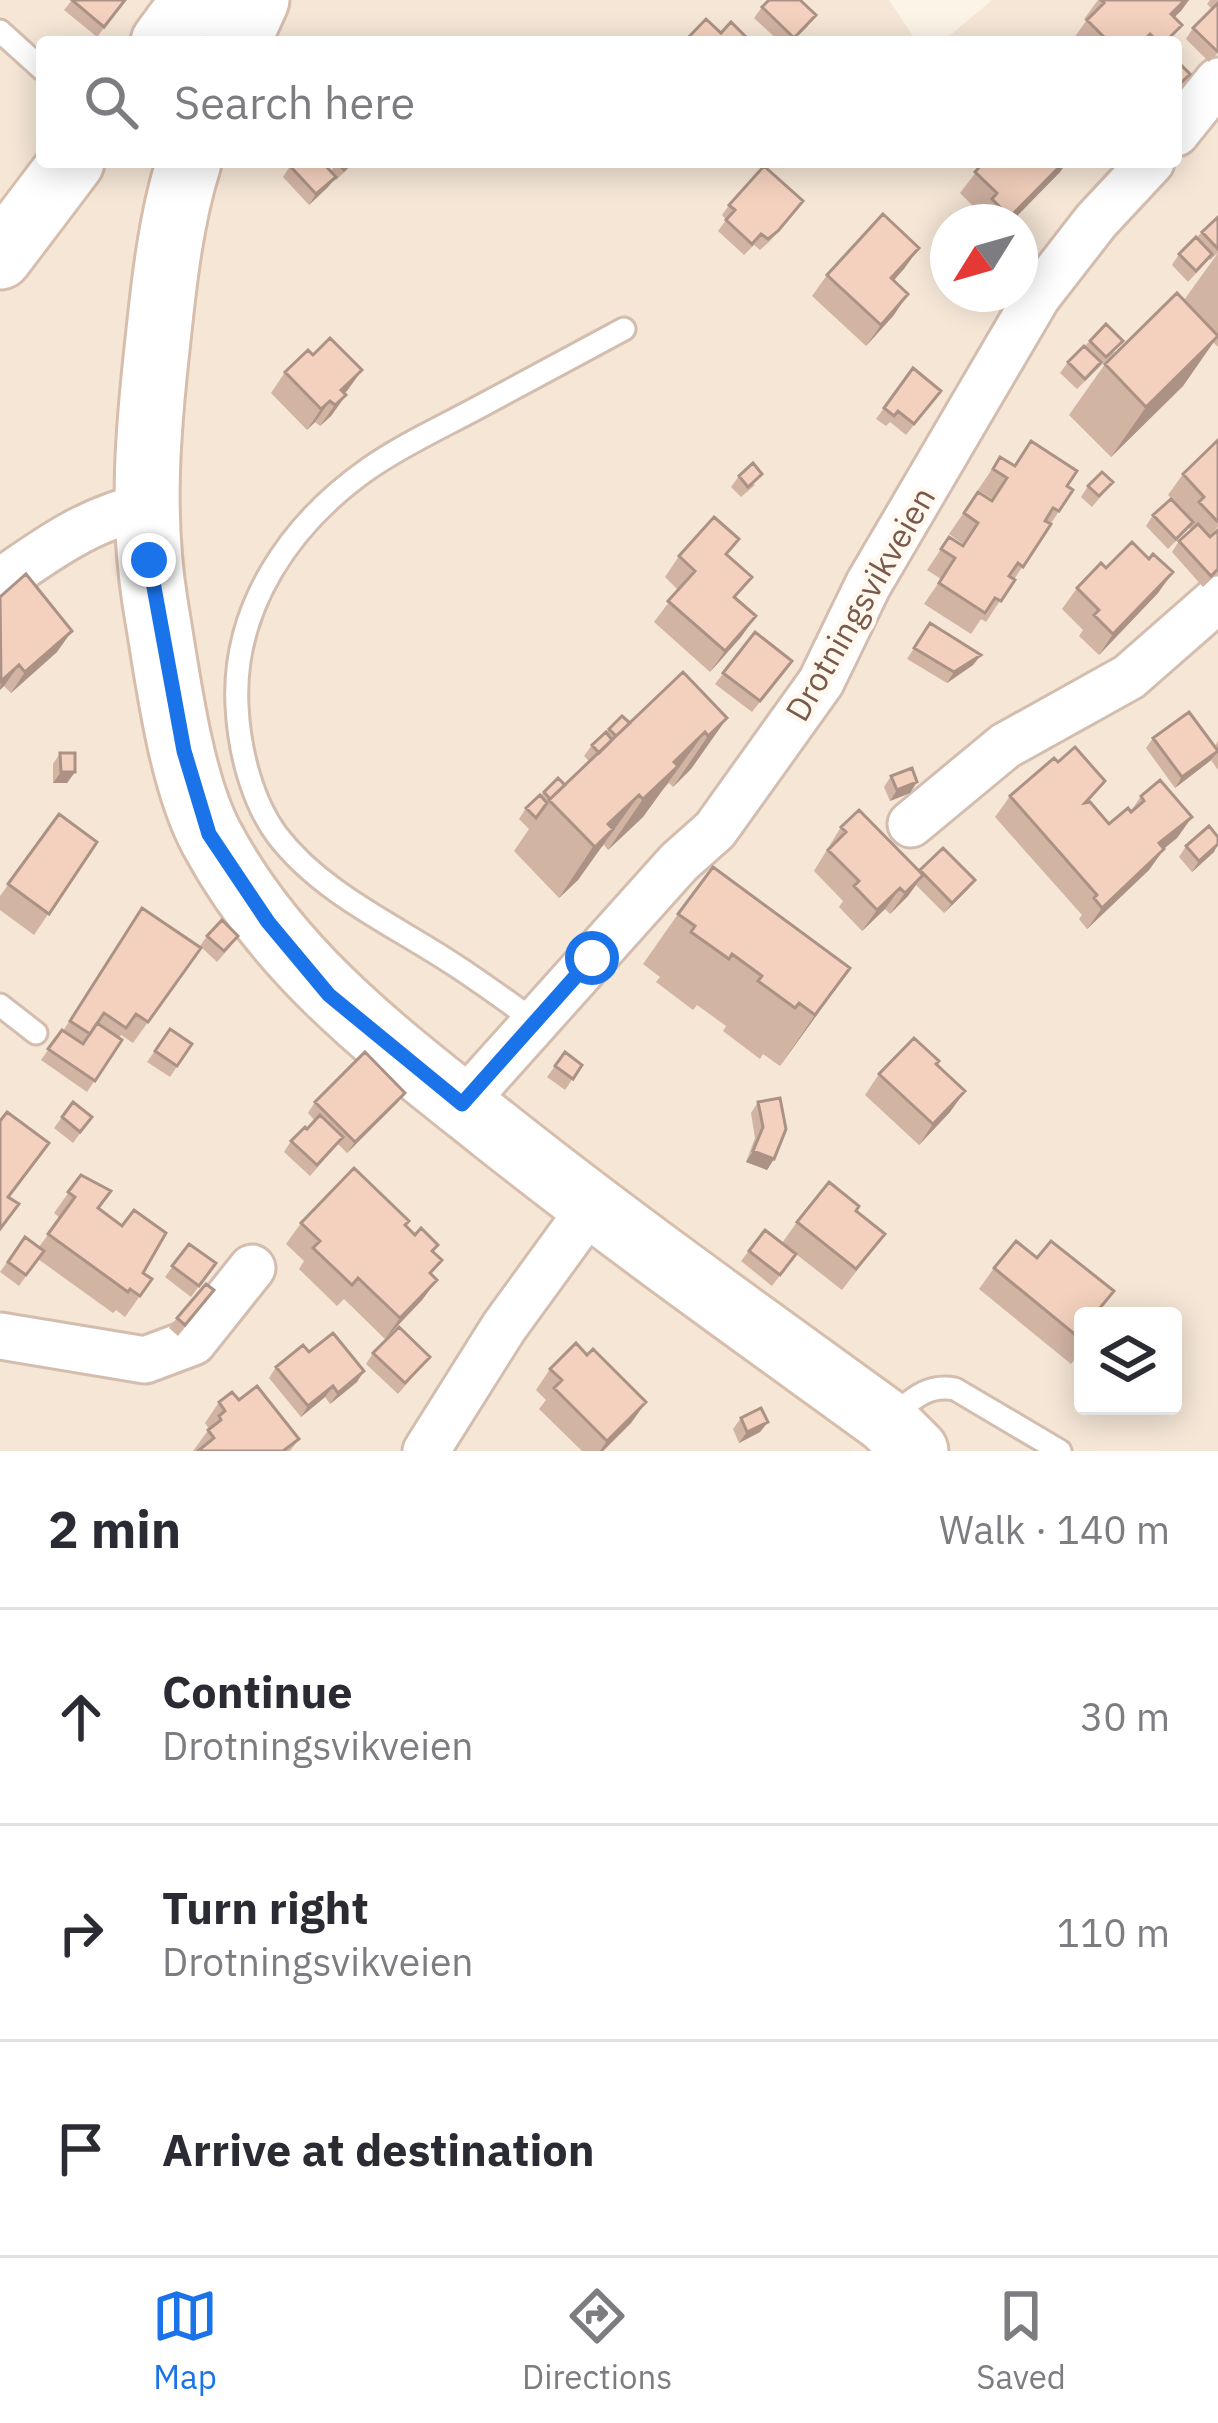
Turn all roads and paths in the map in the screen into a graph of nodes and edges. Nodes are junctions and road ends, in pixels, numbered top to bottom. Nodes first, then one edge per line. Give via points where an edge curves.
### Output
1 (194, 0) edge
2 (256, 0) edge
3 (0, 31) edge
4 (167, 36) edge
5 (241, 36) edge
6 (36, 64) edge
7 (67, 168) edge
8 (188, 168) edge
9 (1145, 168) edge
10 (0, 257) edge
11 (624, 329) dead end
12 (145, 507) junction
13 (0, 582) edge
14 (1218, 598) edge
15 (911, 824) dead end
16 (0, 1004) edge
17 (536, 1022) junction
18 (36, 1034) dead end
19 (462, 1104) junction
20 (592, 1206) junction
21 (252, 1268) dead end
22 (0, 1336) edge
23 (901, 1436) edge
24 (426, 1451) edge
25 (1060, 1451) edge

1 - 4 main road
2 - 5 main road
3 - 6 lane
7 - 10 main road
8 - 12 main road via 163,290
9 - 17 street, Drotningsvikveien via 1037,297 785,736 715,830
11 - 17 lane via 368,469 323,507 266,574 238,668 248,769 277,835 367,911
12 - 13 street via 46,549
12 - 19 main road via 167,670 209,834 329,995
14 - 15 street via 1129,677 1005,746
16 - 18 lane
17 - 19 street, Drotningsvikveien
19 - 20 main road
20 - 23 main road
20 - 24 street
21 - 22 street via 193,1342 145,1360
23 - 25 lane via 922,1392 938,1386

